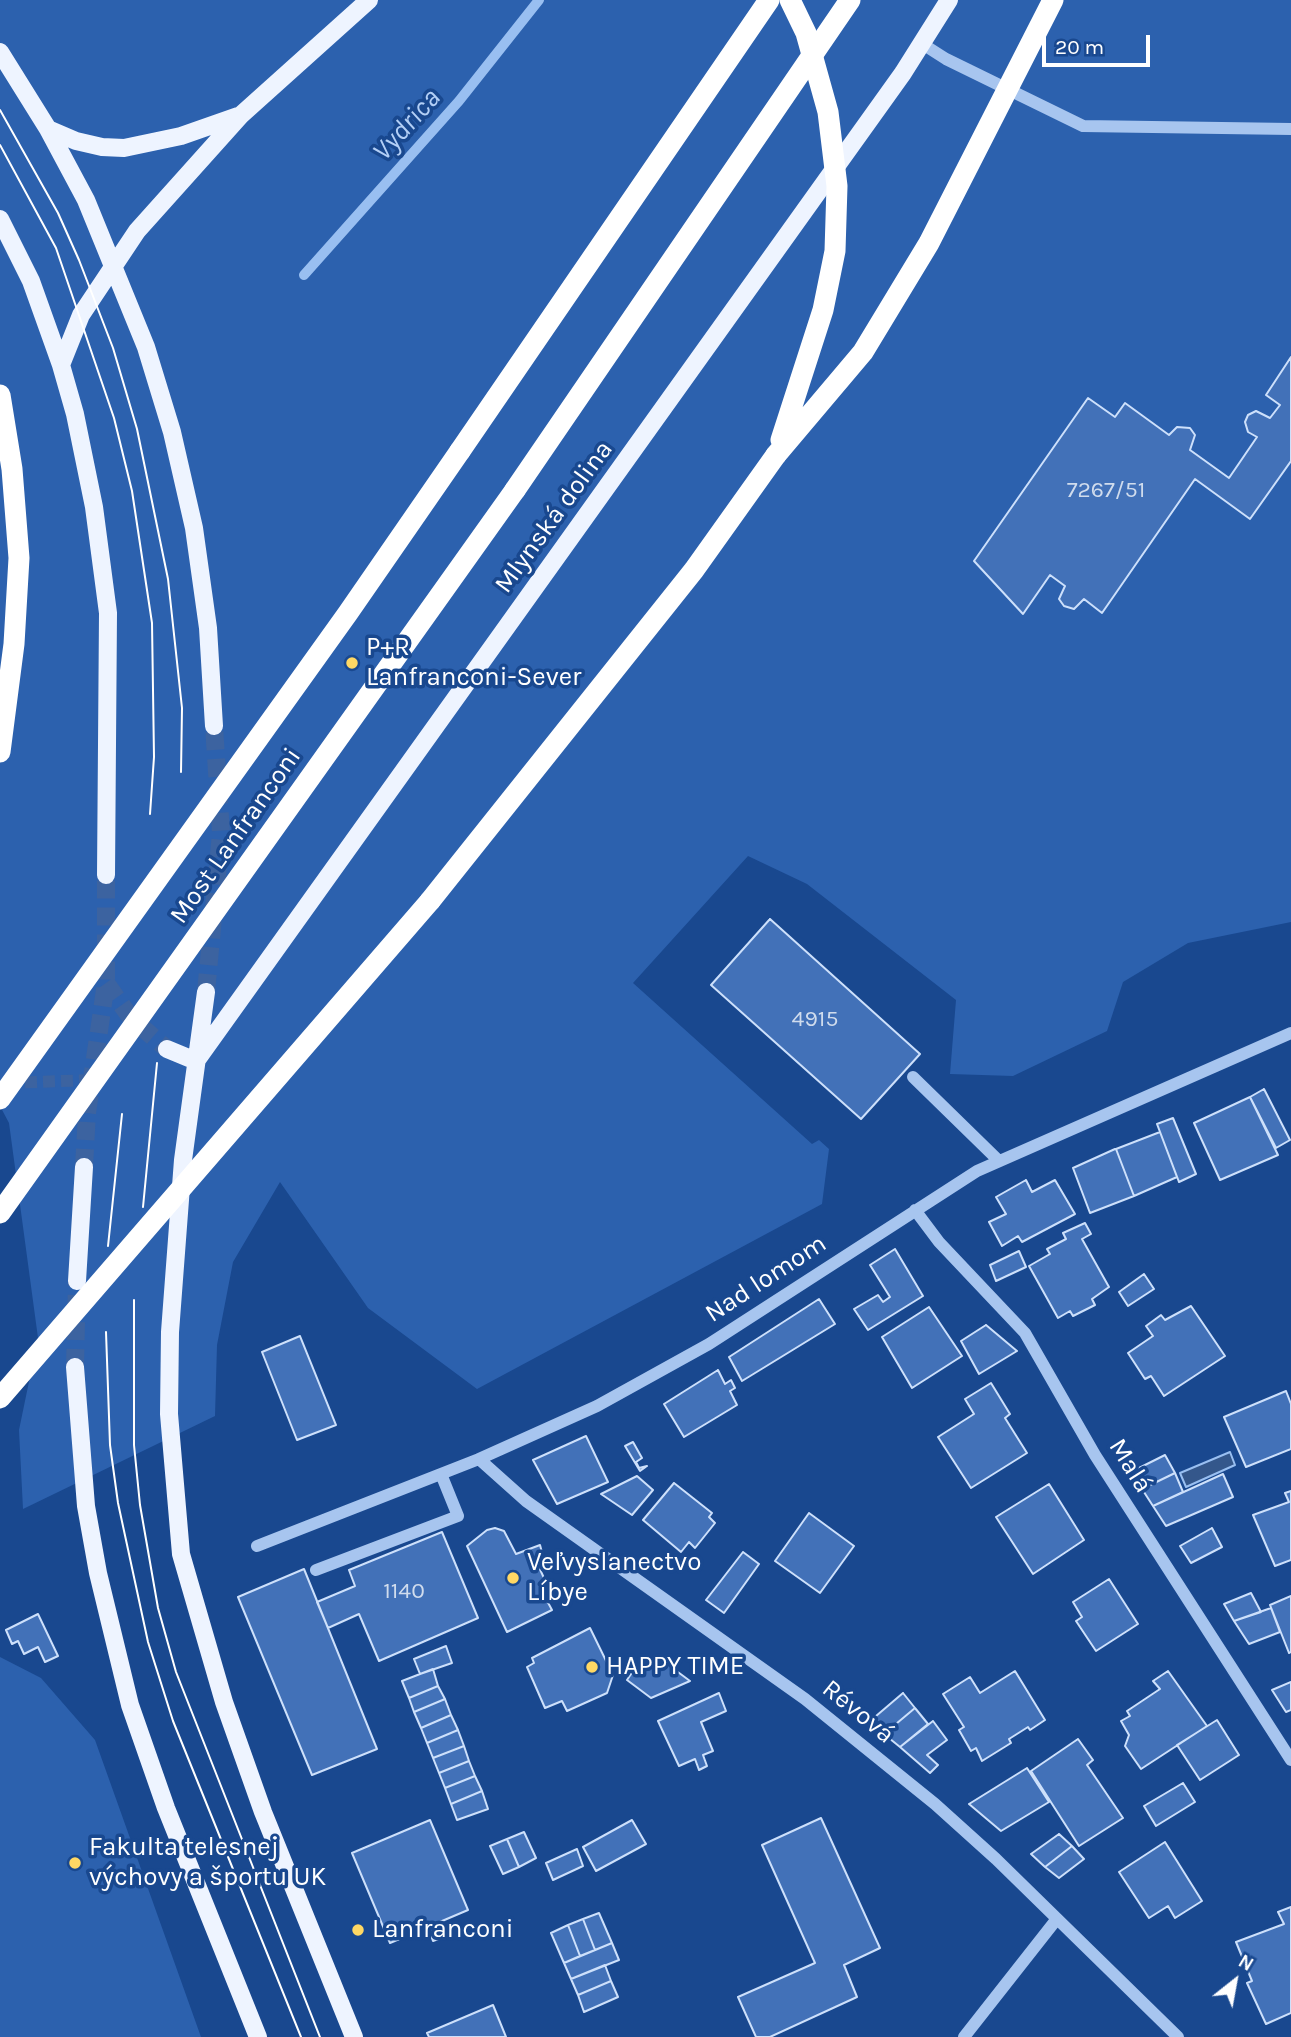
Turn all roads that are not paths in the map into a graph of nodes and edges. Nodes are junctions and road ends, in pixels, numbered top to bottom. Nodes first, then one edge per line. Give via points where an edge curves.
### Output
1 (369, 0) edge
2 (769, 0) edge
3 (790, 0) edge
4 (850, 0) edge
5 (949, 0) edge
6 (1053, 0) edge
7 (921, 43) junction
8 (0, 52) edge
9 (241, 115) junction
10 (48, 129) junction
11 (1291, 129) edge
12 (0, 219) edge
13 (114, 266) junction
14 (61, 365) junction
15 (0, 395) edge
16 (776, 455) junction
17 (214, 726) tunnel mouth
18 (0, 752) edge
19 (106, 875) tunnel mouth
20 (206, 992) tunnel mouth
21 (1291, 1033) edge
22 (167, 1049) tunnel mouth
23 (197, 1060) junction
24 (913, 1077) dead end
25 (0, 1099) edge
26 (999, 1161) junction
27 (84, 1167) tunnel mouth
28 (915, 1210) junction
29 (0, 1213) edge
30 (77, 1281) tunnel mouth
31 (75, 1367) tunnel mouth
32 (0, 1398) edge
33 (480, 1459) junction
34 (441, 1474) junction
35 (257, 1546) dead end
36 (316, 1570) dead end
37 (1291, 1760) edge
38 (1056, 1920) junction
39 (258, 2037) edge
40 (354, 2037) edge
41 (964, 2037) edge
42 (1178, 2037) edge

1 - 9 main road
2 - 25 highway, Most Lanfranconi, bridge via 333,635
3 - 16 highway, bridge via 806,33 828,111 837,199 835,251 823,310
4 - 29 highway, Most Lanfranconi, bridge via 515,490
5 - 7 main road, Mlynská dolina
6 - 16 highway, bridge via 929,243 870,341
7 - 11 street via 1083,126
7 - 23 main road, Mlynská dolina via 904,73
8 - 10 main road
9 - 10 main road via 181,136 124,148 89,144
9 - 13 main road via 138,231
10 - 13 main road
12 - 14 main road via 31,281
13 - 14 main road via 81,315
13 - 17 main road via 145,347 184,480 208,628
14 - 19 main road via 87,464 108,613
15 - 18 highway via 19,558
16 - 32 highway, bridge via 694,570 430,901
20 - 23 main road
21 - 26 street, Nad lomom
22 - 23 main road
23 - 40 main road via 183,1160 170,1332 169,1414 181,1555 228,1714
24 - 26 street
26 - 28 street, Nad lomom
27 - 30 main road
28 - 33 street, Nad lomom via 709,1343 597,1406
28 - 37 street, Malá via 1025,1333 1096,1455
31 - 39 main road via 86,1506 130,1705
33 - 34 street, Nad lomom
33 - 38 street, Révová via 526,1501 838,1725 996,1858
34 - 35 street, Nad lomom
34 - 36 street via 458,1516
38 - 41 street
38 - 42 street, Révová

